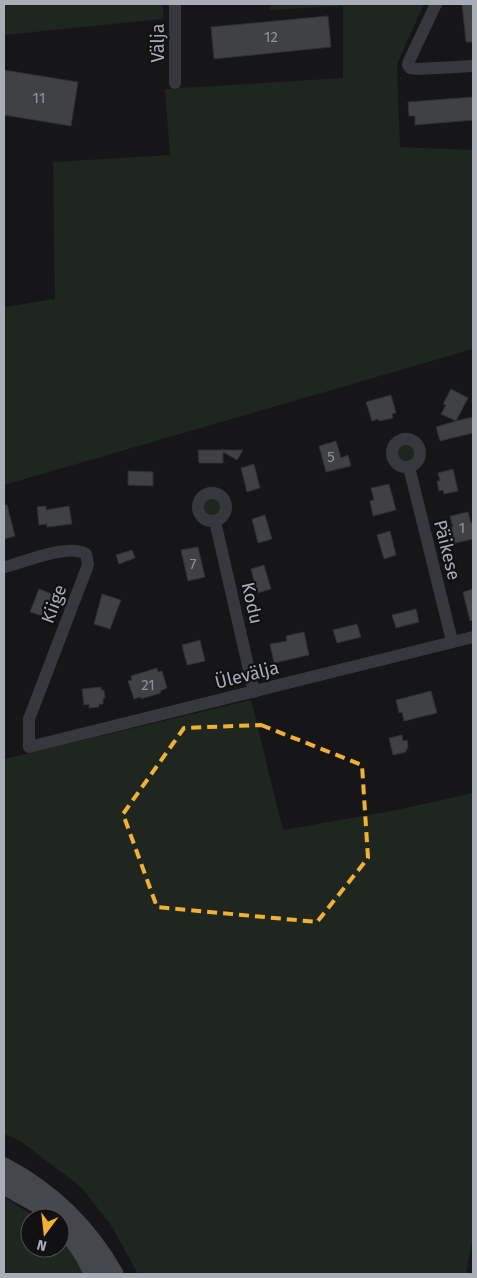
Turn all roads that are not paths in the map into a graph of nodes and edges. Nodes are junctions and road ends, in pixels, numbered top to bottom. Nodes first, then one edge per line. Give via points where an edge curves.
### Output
1 (175, 4) edge
2 (436, 4) edge
3 (473, 66) edge
4 (175, 83) dead end
5 (408, 467) dead end
6 (215, 521) dead end
7 (4, 570) edge
8 (473, 636) edge
9 (452, 641) junction
10 (254, 692) junction
11 (29, 747) joint
12 (4, 1167) edge
13 (4, 1186) edge
14 (42, 1208) edge
15 (70, 1235) edge
16 (93, 1274) edge
17 (114, 1274) edge

1 - 4 street, Välja
2 - 3 street via 408,65 418,69
5 - 9 street, Päikese
6 - 10 street, Kodu
7 - 11 street, Kiige via 74,550 86,554 88,564 29,719
8 - 9 street, Ülevälja
9 - 10 street, Ülevälja
10 - 11 street, Ülevälja
12 - 17 main road via 50,1196 78,1222
13 - 14 main road
15 - 16 main road

